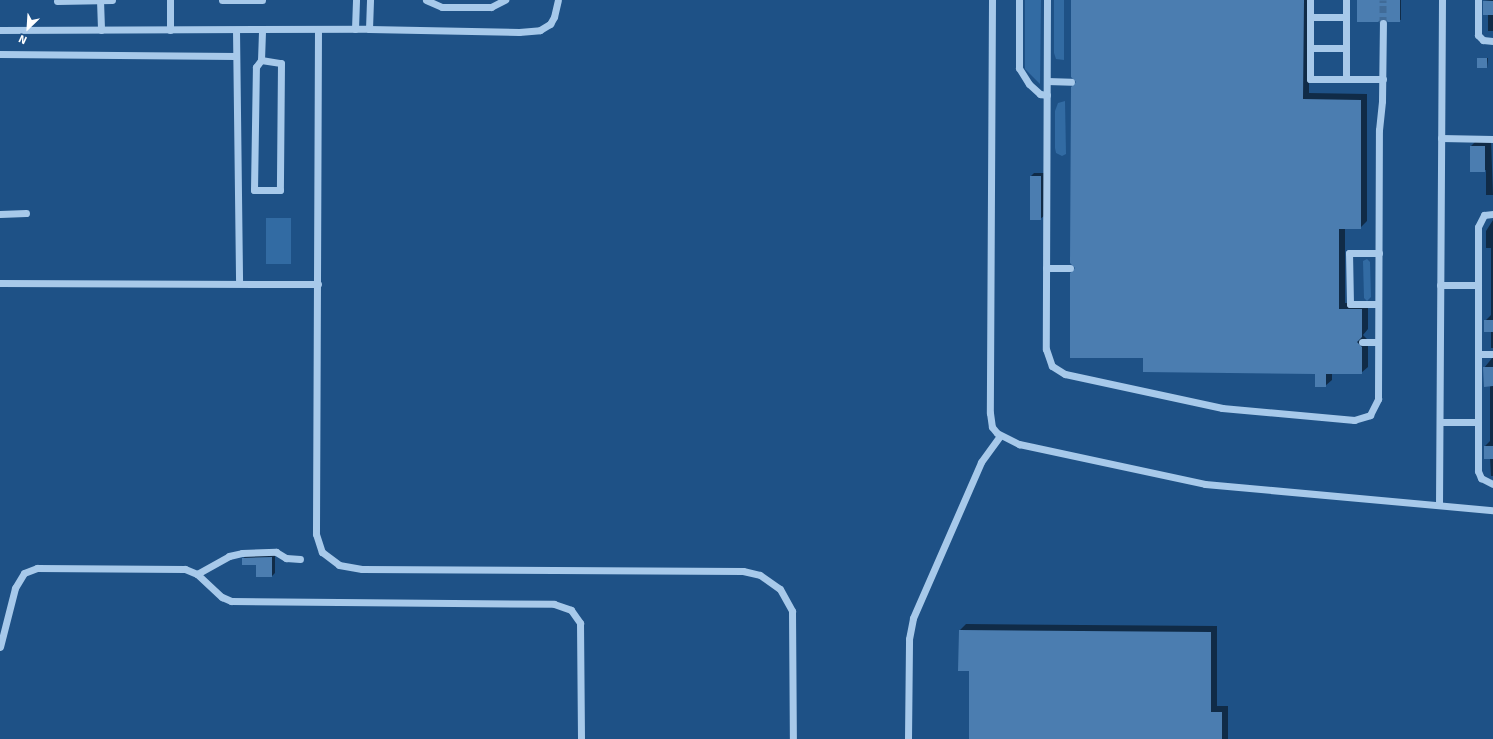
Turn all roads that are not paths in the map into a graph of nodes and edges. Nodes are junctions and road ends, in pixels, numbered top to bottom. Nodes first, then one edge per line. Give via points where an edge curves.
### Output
1 (100, 0) edge
2 (112, 0) edge
3 (170, 0) edge
4 (222, 0) edge
5 (262, 0) edge
6 (356, 0) edge
7 (370, 0) edge
8 (426, 0) edge
9 (505, 0) edge
10 (558, 0) edge
11 (992, 0) edge
12 (1019, 0) edge
13 (1048, 0) edge
14 (1310, 0) edge
15 (1346, 0) edge
16 (1442, 0) edge
17 (1478, 0) edge
18 (57, 1) edge
19 (1310, 17) junction
20 (1346, 17) junction
21 (1383, 23) tunnel mouth
22 (0, 30) edge
23 (101, 30) junction
24 (170, 30) junction
25 (236, 30) junction
26 (262, 30) junction
27 (318, 30) junction
28 (355, 30) junction
29 (369, 30) junction
30 (1493, 41) edge
31 (1310, 48) junction
32 (1346, 48) junction
33 (0, 54) edge
34 (236, 56) junction
35 (261, 60) junction
36 (1346, 79) junction
37 (1382, 79) junction
38 (1047, 81) junction
39 (1071, 82) dead end
40 (1047, 95) junction
41 (1441, 138) junction
42 (1493, 139) edge
43 (26, 213) dead end
44 (0, 214) edge
45 (1493, 214) edge
46 (1379, 253) junction
47 (1046, 268) junction
48 (1070, 268) dead end
49 (239, 282) junction
50 (0, 283) edge
51 (318, 284) junction
52 (1440, 285) junction
53 (1478, 285) junction
54 (1378, 304) junction
55 (1362, 342) dead end
56 (1378, 342) junction
57 (1478, 354) junction
58 (1493, 354) edge
59 (1440, 422) junction
60 (1478, 422) junction
61 (1000, 436) junction
62 (1493, 484) edge
63 (1439, 505) junction
64 (1493, 510) edge
65 (300, 559) dead end
66 (197, 574) junction
67 (0, 647) edge
68 (581, 739) edge
69 (794, 739) edge
70 (908, 739) edge

1 - 2 street
1 - 18 street
1 - 23 street
3 - 24 street
4 - 5 street
6 - 28 street
7 - 29 street
8 - 9 street via 442,7 491,7
10 - 29 street via 550,24 531,32
11 - 61 street via 990,413 992,427
12 - 40 street via 1019,68 1029,84 1040,94
13 - 38 street
14 - 19 street
15 - 20 street
16 - 41 street
17 - 30 street via 1478,35 1483,40
19 - 20 street
19 - 31 street
20 - 32 street
21 - 37 street
22 - 23 street
23 - 24 street
24 - 25 street
25 - 26 street
25 - 34 street
26 - 27 street
26 - 35 street
27 - 28 street
27 - 51 street
28 - 29 street
31 - 32 street
31 - 36 street via 1310,78
32 - 36 street
33 - 34 street
34 - 49 street
35 - 35 street via 281,63 280,190 254,190 256,67
36 - 37 street
37 - 46 street via 1379,130
38 - 39 street
38 - 40 street
40 - 47 street
41 - 42 street
41 - 52 street
43 - 44 street
45 - 53 street via 1484,216 1478,227
46 - 54 street
46 - 54 street via 1349,253 1350,304
47 - 48 street
47 - 56 street via 1046,349 1052,366 1065,374 1222,408 1358,420 1370,414 1377,404
49 - 50 street
49 - 51 street
51 - 69 street via 316,534 318,544 328,558 339,565 362,570 742,571 760,575 780,589 792,611
52 - 53 street
52 - 59 street
53 - 57 street
54 - 56 street
55 - 56 street
57 - 58 street
57 - 60 street
59 - 60 street
59 - 63 street
60 - 62 street via 1479,475 1484,481
61 - 63 street via 1015,443 1201,484
61 - 70 street via 980,462 913,618 909,639
63 - 64 street
65 - 66 street via 286,558 276,552 242,553 230,556
66 - 67 street via 180,568 32,568 24,573 15,588
66 - 68 street via 222,597 231,600 554,604 566,607 576,614 581,628

